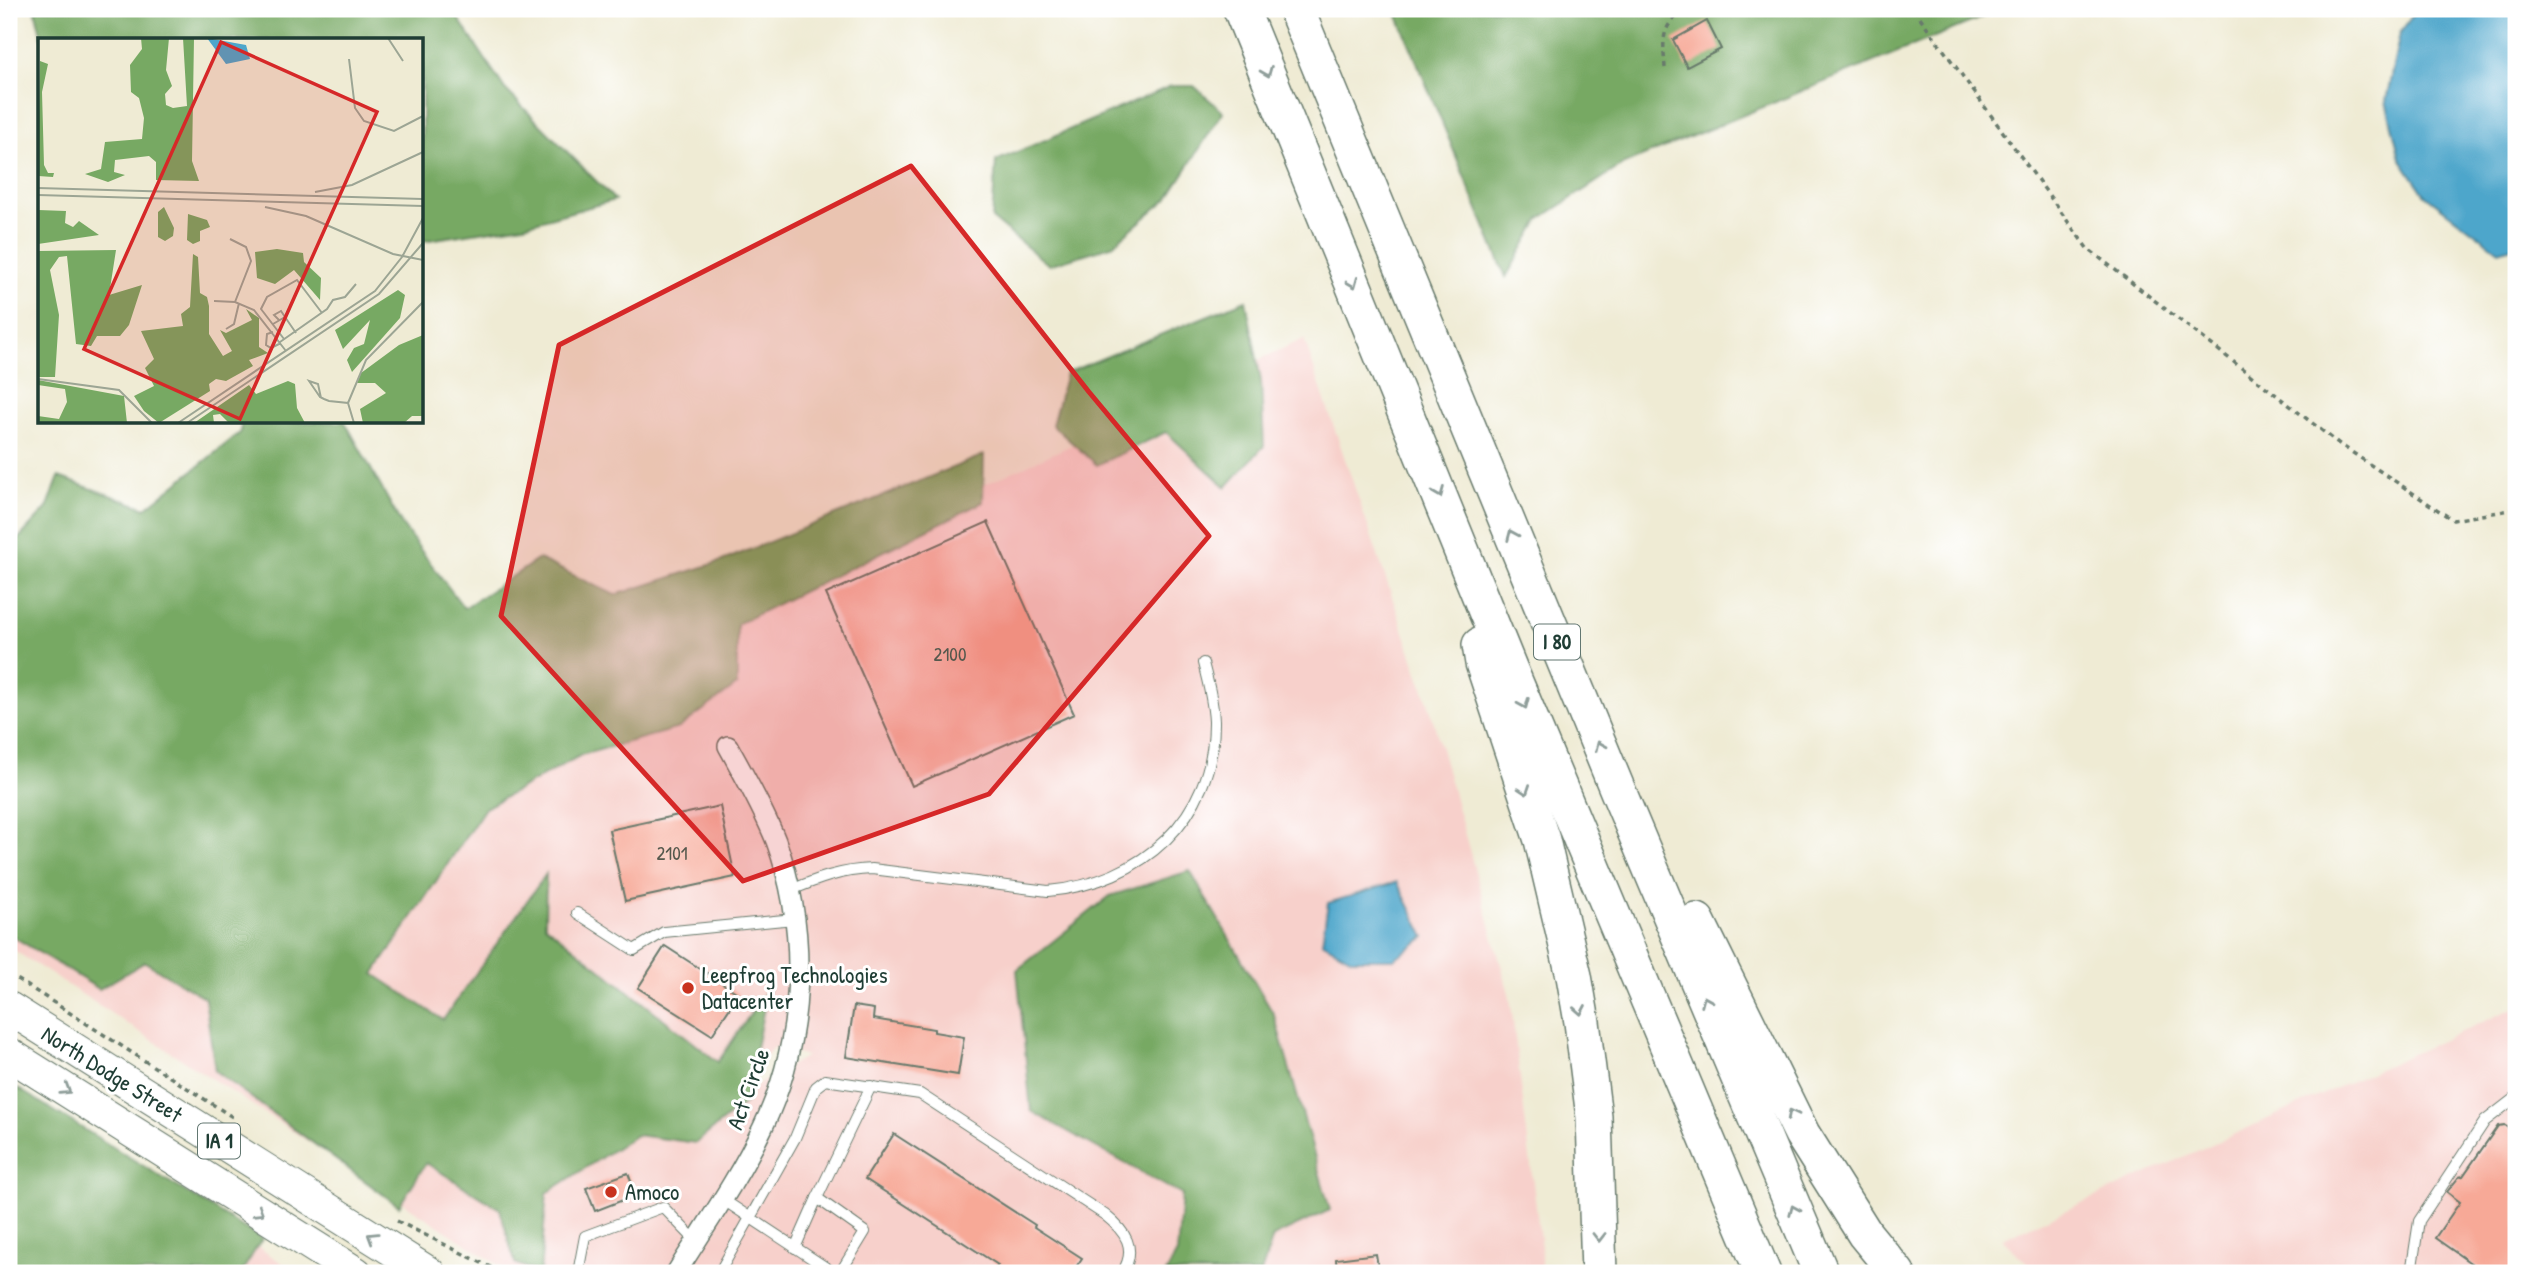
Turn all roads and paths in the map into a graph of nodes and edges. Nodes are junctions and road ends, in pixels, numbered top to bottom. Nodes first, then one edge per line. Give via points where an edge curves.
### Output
1 (1241, 9) edge
2 (1296, 9) edge
3 (1686, 9) edge
4 (1914, 9) edge
5 (1665, 68) dead end
6 (2516, 509) edge
7 (1466, 558) junction
8 (1203, 663) dead end
9 (728, 746) dead end
10 (1618, 791) junction
11 (789, 891) junction
12 (577, 913) dead end
13 (794, 919) junction
14 (9, 974) edge
15 (9, 1008) edge
16 (9, 1054) edge
17 (871, 1086) junction
18 (2516, 1097) edge
19 (236, 1119) dead end
20 (817, 1198) junction
21 (722, 1199) junction
22 (387, 1216) dead end
23 (751, 1219) junction
24 (696, 1241) junction
25 (795, 1248) junction
26 (356, 1273) edge
27 (429, 1273) edge
28 (498, 1273) edge
29 (578, 1273) edge
30 (676, 1273) edge
31 (719, 1273) edge
32 (834, 1273) edge
33 (840, 1273) edge
34 (1122, 1273) edge
35 (1599, 1273) edge
36 (1763, 1273) edge
37 (1821, 1273) edge
38 (1896, 1273) edge
39 (2411, 1273) edge

1 -> 7 highway, I 80
10 -> 2 highway, I 80
3 - 5 path via 1672,18 1663,36
4 - 6 path via 2087,248 2337,443 2452,520
7 -> 35 highway via 1483,663 1542,841 1574,976 1594,1117
7 -> 36 highway, I 80
8 - 11 lane via 1214,720 1206,772 1183,820 1142,861 1072,889 1048,891 872,869 826,875
9 - 11 street, Act Circle via 762,808
37 -> 10 highway, I 80
38 -> 10 highway via 1802,1134 1680,888
11 - 13 street, Act Circle
12 - 13 lane via 634,950 664,932
13 - 21 street, Act Circle via 798,970 789,1049 764,1125
14 - 19 path
27 -> 15 main road, North Dodge Street / IA 1
16 -> 26 main road, North Dodge Street / IA 1
17 - 20 lane
17 - 23 lane via 825,1080 816,1087 795,1138
17 - 34 lane via 920,1094 1105,1215 1122,1229 1130,1247
18 - 39 lane via 2485,1121 2419,1222
20 - 25 lane
20 - 33 lane via 865,1232
21 - 23 lane
21 - 24 street, Act Circle
22 - 28 path
23 - 25 lane
23 - 31 lane
24 - 29 lane via 663,1208 585,1236
24 - 30 street, Act Circle
25 - 32 lane

